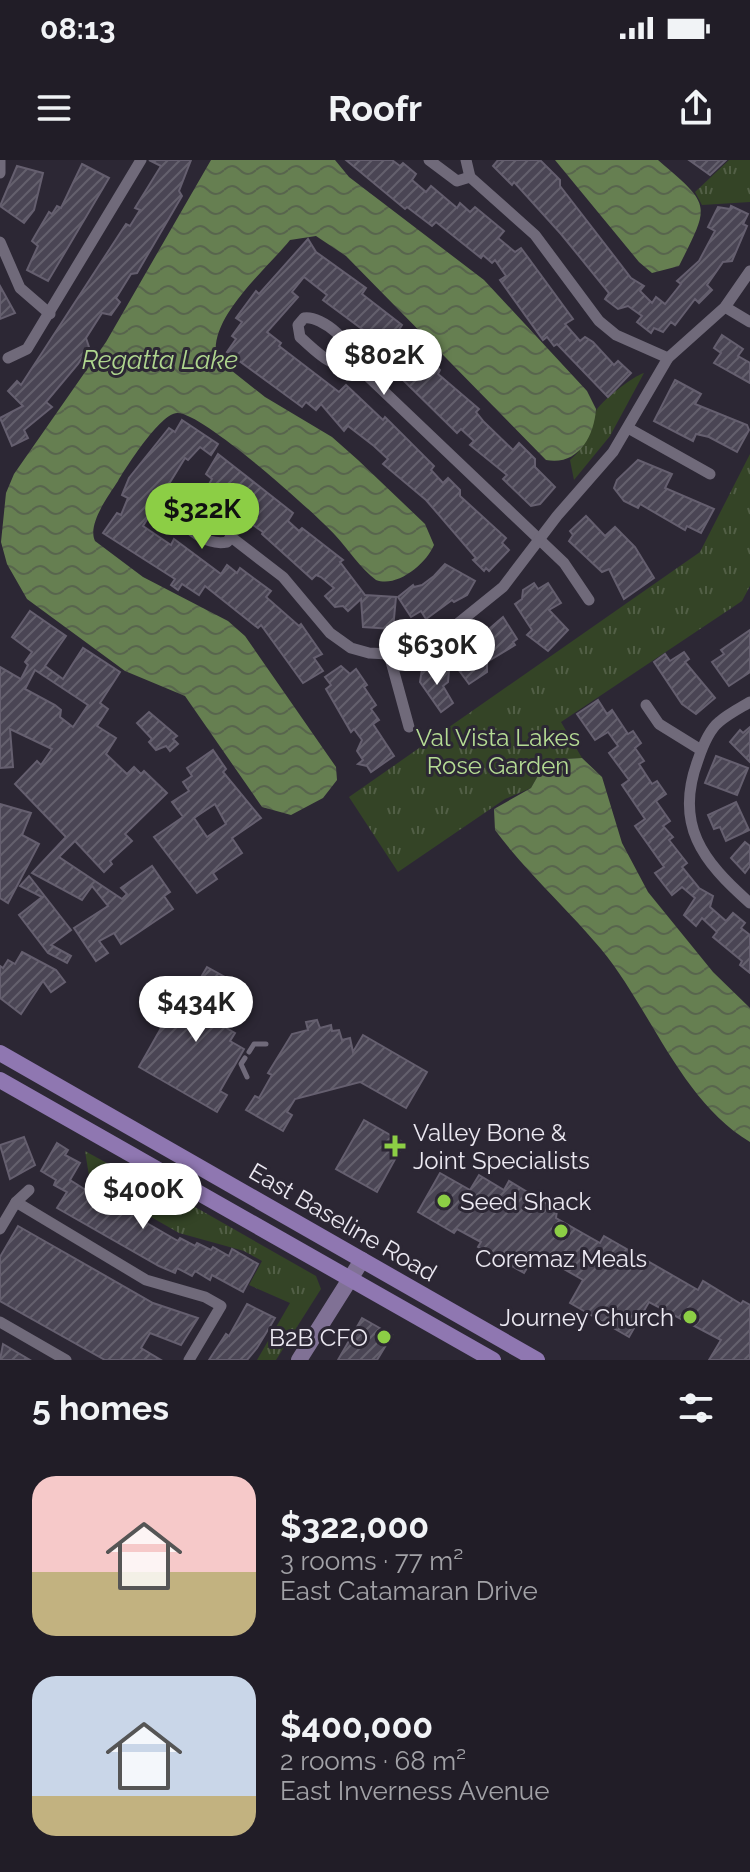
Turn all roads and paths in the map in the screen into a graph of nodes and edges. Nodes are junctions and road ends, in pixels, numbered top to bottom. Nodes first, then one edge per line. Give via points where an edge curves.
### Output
1 (141, 160) edge
2 (429, 160) edge
3 (466, 160) edge
4 (0, 161) edge
5 (0, 173) edge
6 (470, 177) junction
7 (0, 242) edge
8 (750, 271) edge
9 (725, 307) junction
10 (50, 314) junction
11 (750, 322) edge
12 (8, 358) dead end
13 (668, 358) junction
14 (355, 364) junction
15 (628, 428) junction
16 (710, 474) dead end
17 (231, 537) junction
18 (540, 542) junction
19 (589, 600) dead end
20 (389, 654) junction
21 (750, 702) edge
22 (646, 705) dead end
23 (409, 727) dead end
24 (701, 750) junction
25 (750, 903) edge
26 (266, 1044) dead end
27 (0, 1053) edge
28 (247, 1077) dead end
29 (0, 1080) edge
30 (29, 1190) dead end
31 (16, 1202) junction
32 (0, 1229) edge
33 (362, 1260) junction
34 (350, 1279) junction
35 (0, 1322) edge
36 (66, 1360) edge
37 (189, 1360) edge
38 (299, 1360) edge
39 (493, 1360) edge
40 (537, 1360) edge

1 - 10 street
2 - 6 street via 457,181
3 - 6 street
4 - 5 street
6 - 13 street via 535,235 599,321 616,335
7 - 10 street via 20,288
8 - 9 street
9 - 11 street
9 - 13 street
10 - 12 street via 27,349
13 - 15 street
14 - 14 street via 350,348 316,319 304,318 298,325 300,337 332,363
14 - 18 street
15 - 16 street
15 - 18 street
17 - 17 street via 227,521 219,515 188,498 179,503 177,515 195,533 211,542
17 - 20 street via 283,577 340,641 358,651
18 - 19 street via 564,563
18 - 20 street via 477,610 451,629
20 - 23 street
21 - 24 street via 716,723
22 - 24 street via 659,724
24 - 25 street via 688,786 689,820 725,882
26 - 28 lane via 254,1044 241,1064
27 - 33 main road, East Baseline Road
29 - 34 main road, East Baseline Road
30 - 31 street
31 - 32 street
31 - 37 street via 146,1280 221,1306
33 - 34 street
33 - 40 main road, East Baseline Road
34 - 38 street
34 - 39 main road, East Baseline Road
35 - 36 street

